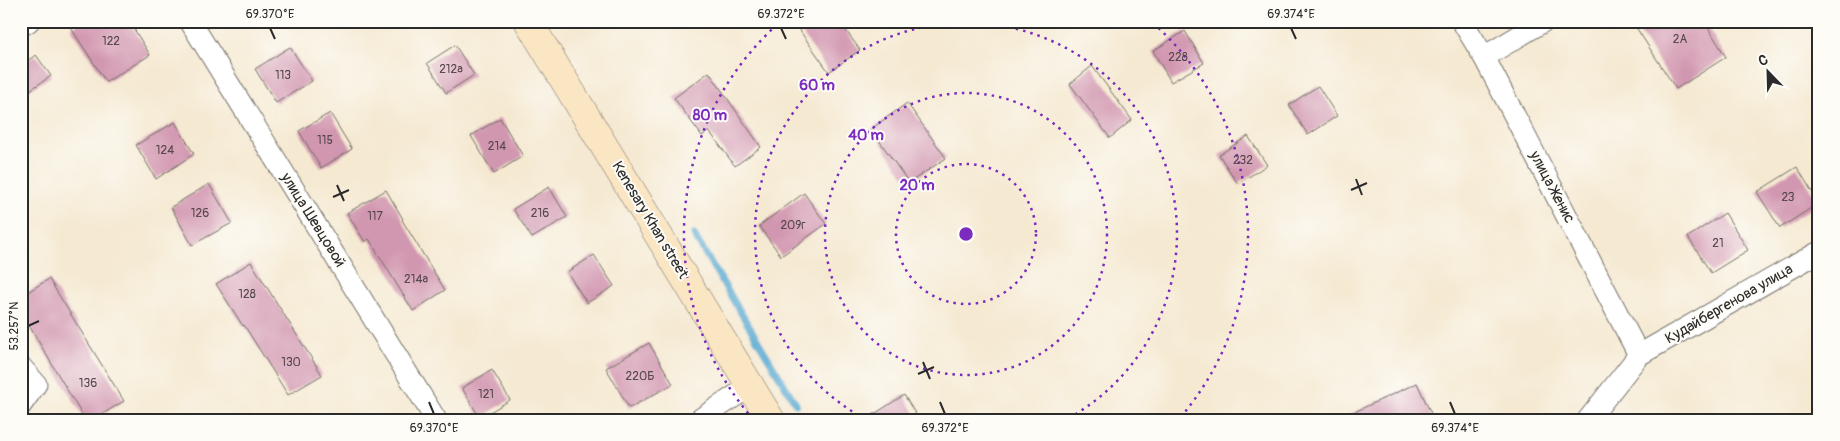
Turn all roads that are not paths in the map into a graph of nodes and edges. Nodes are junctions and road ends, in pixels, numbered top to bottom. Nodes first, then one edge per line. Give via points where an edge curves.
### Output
1 (29, 21) edge
2 (190, 21) edge
3 (528, 21) edge
4 (1462, 21) edge
5 (1544, 21) edge
6 (21, 26) edge
7 (1484, 57) junction
8 (1819, 252) edge
9 (1639, 355) junction
10 (21, 367) edge
11 (750, 386) junction
12 (21, 405) edge
13 (436, 420) edge
14 (700, 420) edge
15 (771, 420) edge
16 (1588, 420) edge

1 - 6 street
2 - 13 street, улица Шевцовой
3 - 11 main road, Kenesary Khan street
4 - 7 street, улица Женис
5 - 7 street
7 - 9 street, улица Женис
8 - 9 street, Кудайбергенова улица
9 - 16 street
10 - 12 street via 36,384
11 - 14 street
11 - 15 main road, Kenesary Khan street

